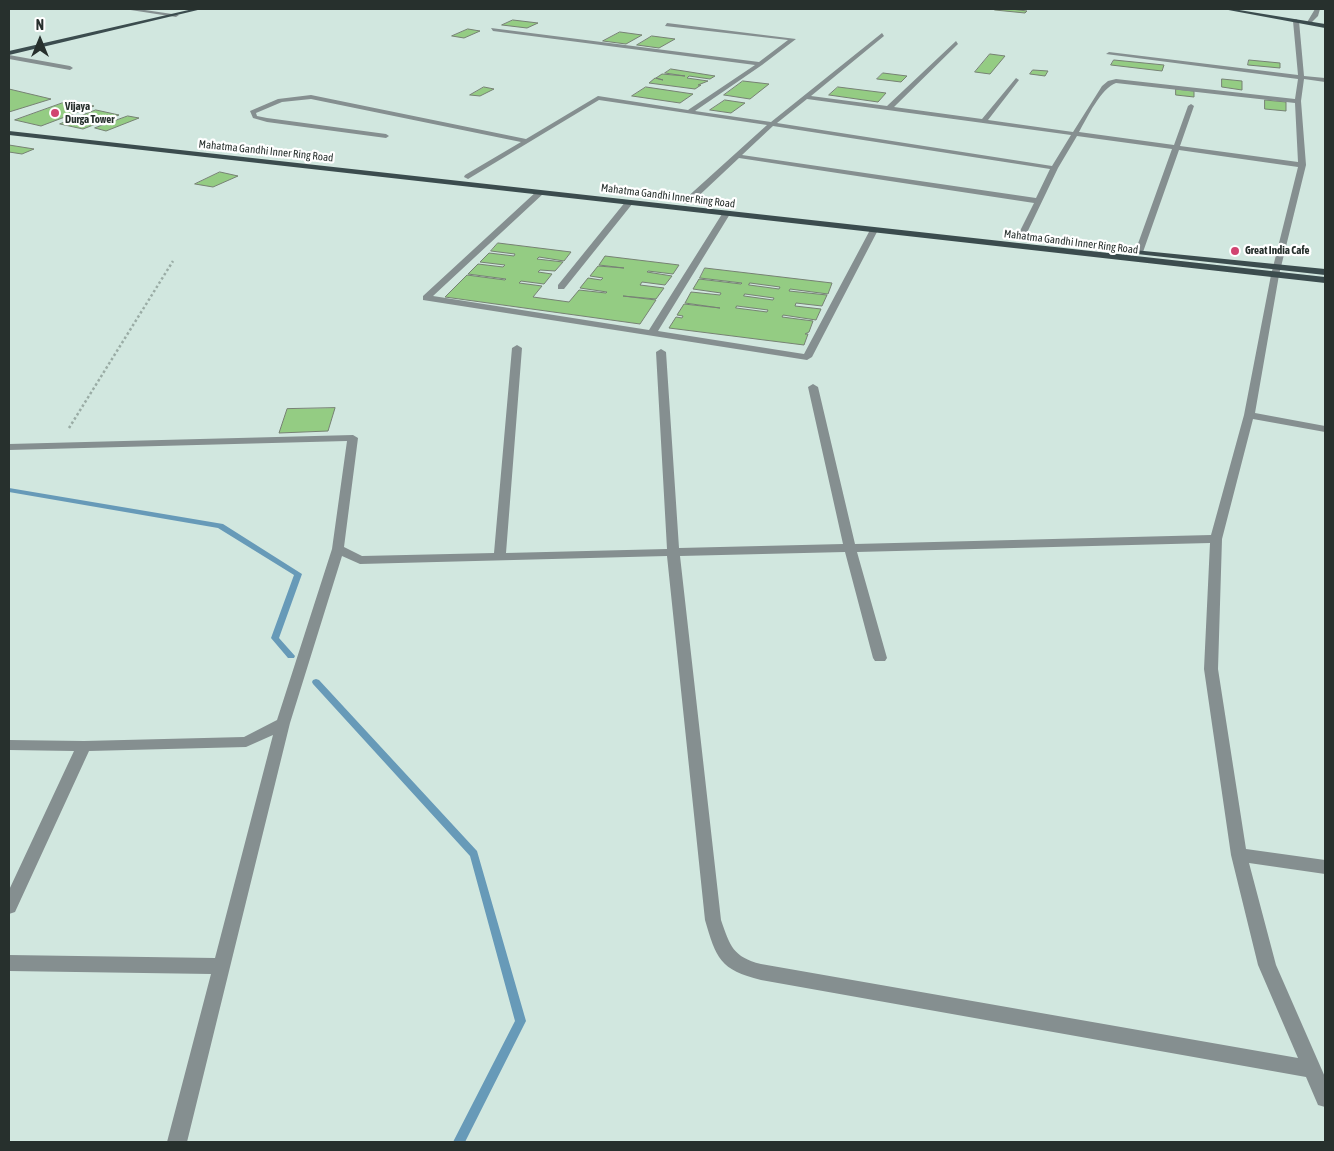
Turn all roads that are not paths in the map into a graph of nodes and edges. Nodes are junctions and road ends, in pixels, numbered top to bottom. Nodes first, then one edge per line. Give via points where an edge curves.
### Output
1 (127, 9) edge
2 (199, 9) edge
3 (1225, 9) edge
4 (1317, 9) edge
5 (1244, 10) edge
6 (176, 15) junction
7 (1296, 21) junction
8 (1308, 23) junction
9 (668, 24) dead end
10 (1325, 26) edge
11 (493, 30) dead end
12 (882, 34) dead end
13 (956, 43) dead end
14 (9, 53) edge
15 (1109, 54) dead end
16 (9, 57) edge
17 (760, 64) junction
18 (70, 68) dead end
19 (1300, 76) junction
20 (1016, 80) dead end
21 (1325, 80) edge
22 (805, 97) junction
23 (1298, 101) junction
24 (1191, 106) dead end
25 (888, 109) junction
26 (689, 112) junction
27 (982, 122) junction
28 (772, 124) junction
29 (9, 126) edge
30 (9, 133) edge
31 (1075, 135) junction
32 (386, 136) dead end
33 (528, 141) junction
34 (1177, 149) junction
35 (736, 156) junction
36 (1302, 165) junction
37 (1054, 168) junction
38 (468, 177) junction
39 (540, 192) junction
40 (688, 202) junction
41 (1038, 202) junction
42 (629, 203) junction
43 (726, 214) junction
44 (874, 230) junction
45 (1020, 239) junction
46 (1139, 252) junction
47 (1277, 271) junction
48 (1325, 272) edge
49 (1325, 280) edge
50 (561, 287) dead end
51 (652, 333) junction
52 (517, 348) dead end
53 (661, 352) dead end
54 (813, 388) dead end
55 (1249, 415) junction
56 (1325, 429) edge
57 (9, 448) edge
58 (1216, 539) junction
59 (850, 548) junction
60 (338, 549) junction
61 (673, 552) junction
62 (500, 556) junction
63 (880, 658) dead end
64 (283, 723) junction
65 (9, 746) edge
66 (84, 746) junction
67 (1239, 855) junction
68 (1325, 867) edge
69 (9, 907) edge
70 (9, 963) edge
71 (222, 966) junction
72 (1312, 1068) junction
73 (1325, 1098) edge
74 (177, 1142) edge

1 - 6 street
2 - 6 main road
3 - 5 main road
4 - 8 street via 1317,16
5 - 7 main road
6 - 14 main road
7 - 8 main road
7 - 19 street
8 - 10 main road
9 - 17 street via 794,39
11 - 17 street
12 - 22 street
13 - 25 street
15 - 19 street
16 - 18 street
17 - 26 street
19 - 21 street
19 - 23 street
20 - 27 street
22 - 25 street
22 - 28 street
23 - 31 street via 1112,81 1107,82
23 - 36 street
24 - 34 street
25 - 27 street
26 - 28 street
26 - 33 street via 598,98
27 - 31 street
28 - 35 street
28 - 37 street
29 - 38 main road, Mahatma Gandhi Inner Ring Road
30 - 39 main road, Mahatma Gandhi Inner Ring Road
31 - 34 street
31 - 37 street
32 - 33 street via 267,120 255,117 252,112 276,100 311,97
33 - 38 street
34 - 36 street
34 - 46 street
35 - 40 street
35 - 41 street
36 - 47 street
37 - 41 street
38 - 40 main road, Mahatma Gandhi Inner Ring Road
39 - 42 main road, Mahatma Gandhi Inner Ring Road
39 - 51 street via 426,298
40 - 45 main road, Mahatma Gandhi Inner Ring Road
41 - 45 street
42 - 43 main road, Mahatma Gandhi Inner Ring Road
42 - 50 street
43 - 44 main road, Mahatma Gandhi Inner Ring Road
43 - 51 street
44 - 47 main road, Mahatma Gandhi Inner Ring Road
44 - 51 street via 807,356
45 - 46 main road, Mahatma Gandhi Inner Ring Road
46 - 47 main road, Mahatma Gandhi Inner Ring Road
47 - 48 main road, Mahatma Gandhi Inner Ring Road
47 - 49 main road, Mahatma Gandhi Inner Ring Road
47 - 55 street
52 - 62 street
53 - 61 street
54 - 59 street
55 - 56 street
55 - 58 street
57 - 60 street via 353,438
58 - 59 street
58 - 67 street via 1211,669
59 - 61 street
59 - 63 street
60 - 62 street via 360,560
60 - 64 street
61 - 62 street
61 - 72 street via 712,920 730,961 744,969
64 - 66 street via 246,742
64 - 71 street
65 - 66 street
66 - 69 street
67 - 68 street
67 - 72 street via 1267,964
70 - 71 street
71 - 74 street
72 - 73 street

